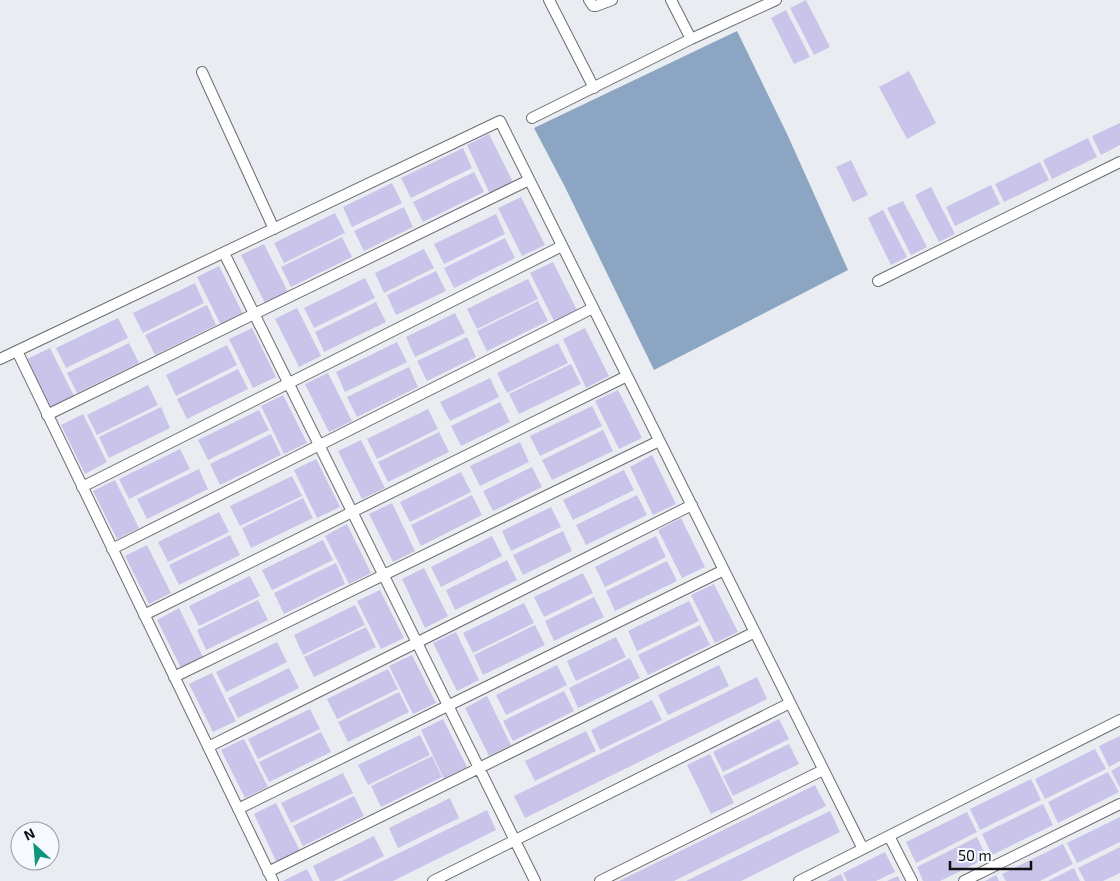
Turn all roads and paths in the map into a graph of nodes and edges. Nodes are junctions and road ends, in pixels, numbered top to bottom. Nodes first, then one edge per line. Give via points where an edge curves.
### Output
1 (549, 0) edge
2 (589, 0) edge
3 (612, 0) edge
4 (671, 0) edge
5 (776, 0) edge
6 (691, 39) junction
7 (202, 72) dead end
8 (594, 88) junction
9 (532, 118) dead end
10 (1120, 162) edge
11 (529, 180) junction
12 (274, 229) junction
13 (562, 246) junction
14 (224, 253) junction
15 (878, 281) dead end
16 (593, 308) junction
17 (254, 314) junction
18 (17, 351) junction
19 (0, 359) edge
20 (627, 376) junction
21 (289, 383) junction
22 (48, 415) junction
23 (660, 441) junction
24 (319, 445) junction
25 (82, 486) junction
26 (692, 505) junction
27 (352, 512) junction
28 (112, 549) junction
29 (724, 570) junction
30 (384, 575) junction
31 (144, 615) junction
32 (755, 632) junction
33 (417, 643) junction
34 (174, 677) junction
35 (790, 703) junction
36 (448, 706) junction
37 (1120, 720) edge
38 (208, 747) junction
39 (479, 768) junction
40 (823, 770) junction
41 (1120, 804) edge
42 (238, 809) junction
43 (889, 836) junction
44 (515, 840) junction
45 (863, 849) junction
46 (270, 877) edge
47 (440, 880) edge
48 (535, 881) edge
49 (600, 881) edge
50 (799, 881) edge
51 (912, 881) edge
52 (964, 881) edge

1 - 8 street
2 - 3 street via 593,6
4 - 6 street
5 - 6 street
6 - 8 street
7 - 12 street
8 - 9 street
10 - 15 street
11 - 12 street via 500,121
11 - 13 street
11 - 17 street
12 - 14 street
13 - 16 street
13 - 21 street
14 - 17 street
14 - 18 street
16 - 20 street
16 - 24 street
17 - 21 street
17 - 22 street
18 - 19 street
18 - 22 street
20 - 23 street
20 - 27 street
21 - 24 street
21 - 25 street
22 - 25 street
23 - 26 street
23 - 30 street
24 - 27 street
24 - 28 street
25 - 28 street
26 - 29 street
26 - 33 street
27 - 30 street
27 - 31 street
28 - 31 street
29 - 32 street
29 - 36 street
30 - 33 street
30 - 34 street
31 - 34 street
32 - 35 street
32 - 39 street
33 - 36 street
33 - 38 street
34 - 38 street
35 - 40 street
35 - 44 street
36 - 39 street
36 - 42 street
37 - 43 street
38 - 42 street
39 - 44 street
39 - 46 street
40 - 45 street
40 - 49 street
41 - 52 street
42 - 46 street
43 - 45 street
43 - 51 street
44 - 47 street
44 - 48 street
45 - 50 street

